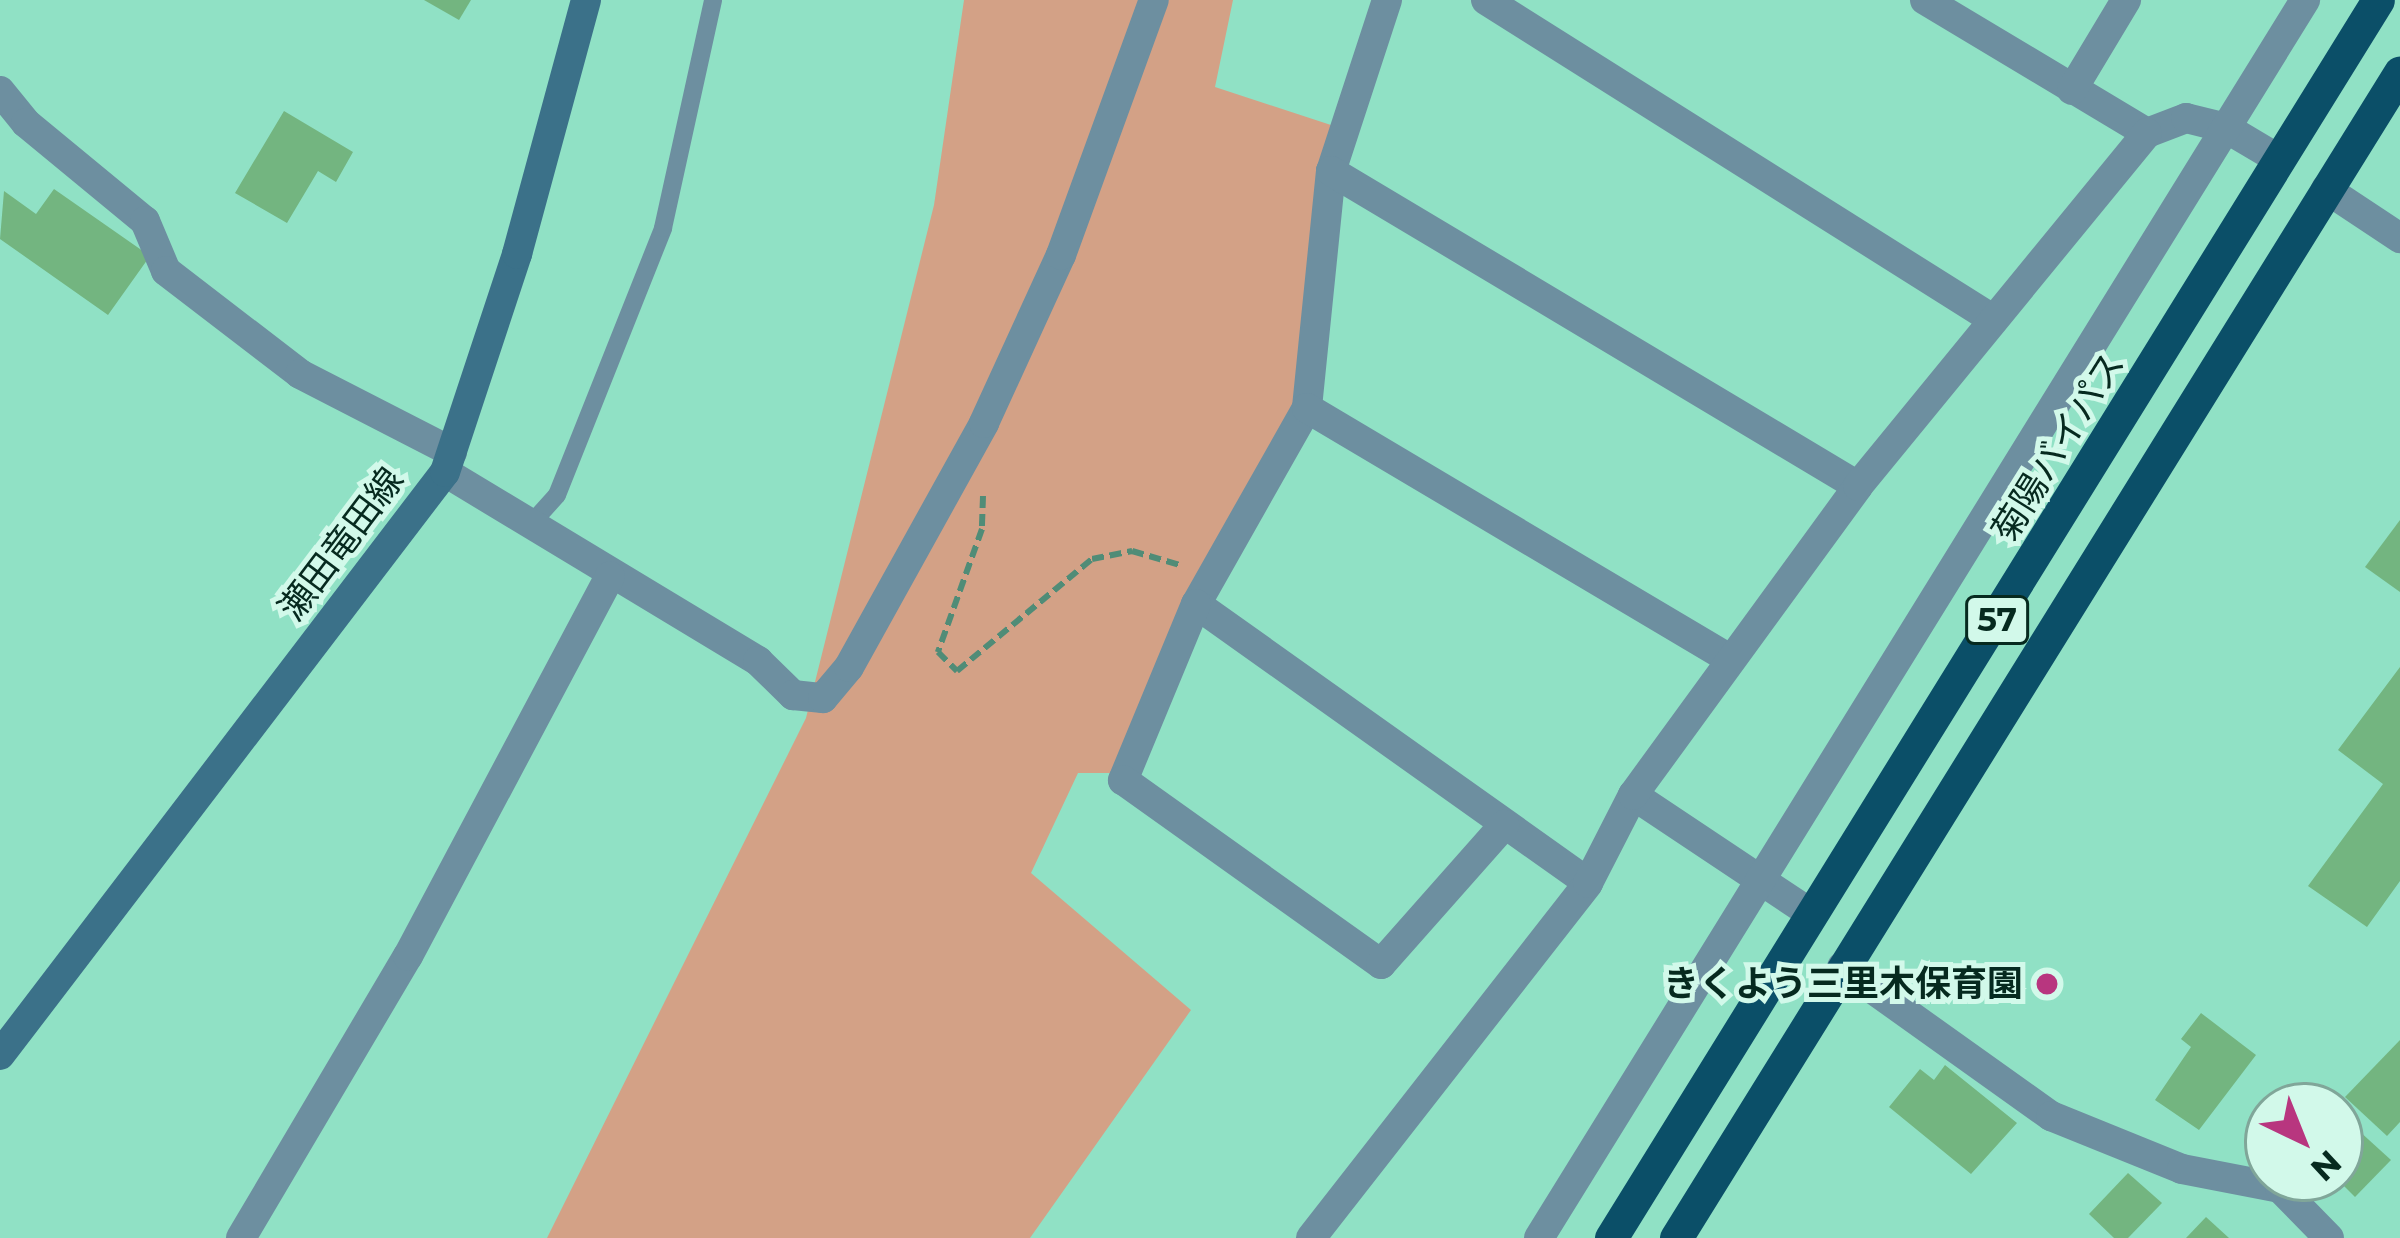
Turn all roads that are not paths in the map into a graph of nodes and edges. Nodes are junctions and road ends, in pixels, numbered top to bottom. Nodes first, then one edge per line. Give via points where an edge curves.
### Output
1 (586, 0) edge
2 (713, 0) edge
3 (1154, 0) edge
4 (1388, 0) edge
5 (1486, 0) edge
6 (1925, 0) edge
7 (2126, 0) edge
8 (2305, 0) edge
9 (2378, 0) edge
10 (2400, 72) edge
11 (2072, 90) junction
12 (0, 91) edge
13 (2226, 128) junction
14 (2147, 134) junction
15 (2280, 160) junction
16 (1331, 171) junction
17 (2326, 189) junction
18 (2400, 238) edge
19 (1994, 320) junction
20 (1307, 408) junction
21 (448, 462) junction
22 (1858, 486) junction
23 (530, 525) junction
24 (610, 576) junction
25 (1196, 604) junction
26 (1731, 661) junction
27 (1633, 795) junction
28 (1504, 825) junction
29 (1759, 879) junction
30 (1588, 883) junction
31 (1813, 915) junction
32 (1842, 967) junction
33 (0, 1055) edge
34 (241, 1238) edge
35 (1311, 1238) edge
36 (1539, 1238) edge
37 (1611, 1238) edge
38 (1676, 1238) edge
39 (2329, 1238) edge

1 - 21 main road, 瀬田竜田線 via 517,254
2 - 23 lane via 664,228 557,495
3 - 24 street via 1061,255 984,423 849,667 823,698 793,695 758,661
4 - 16 street
5 - 19 street
6 - 11 street
7 - 11 street
8 - 13 street
9 - 15 highway, 菊陽バイパス / 57
10 - 17 highway, 57
11 - 14 street
12 - 21 street via 26,123 145,221 166,271 300,374
13 - 14 street via 2186,118
13 - 15 street
13 - 29 street
14 - 19 street
15 - 31 highway, 菊陽バイパス / 57
16 - 20 street
16 - 22 street
17 - 18 street
17 - 32 highway, 57
19 - 22 street
20 - 25 street
20 - 26 street
21 - 23 street
21 - 33 main road, 瀬田竜田線
22 - 26 street
23 - 24 street
24 - 34 street via 408,956
25 - 28 street
25 - 28 street via 1124,780 1160,806 1381,964
26 - 27 street
27 - 29 street
27 - 30 street
28 - 30 street
29 - 31 street
29 - 36 street
30 - 35 street
31 - 37 highway, 菊陽バイパス / 57
32 - 38 highway, 57
32 - 39 street via 2051,1116 2182,1169 2280,1188

